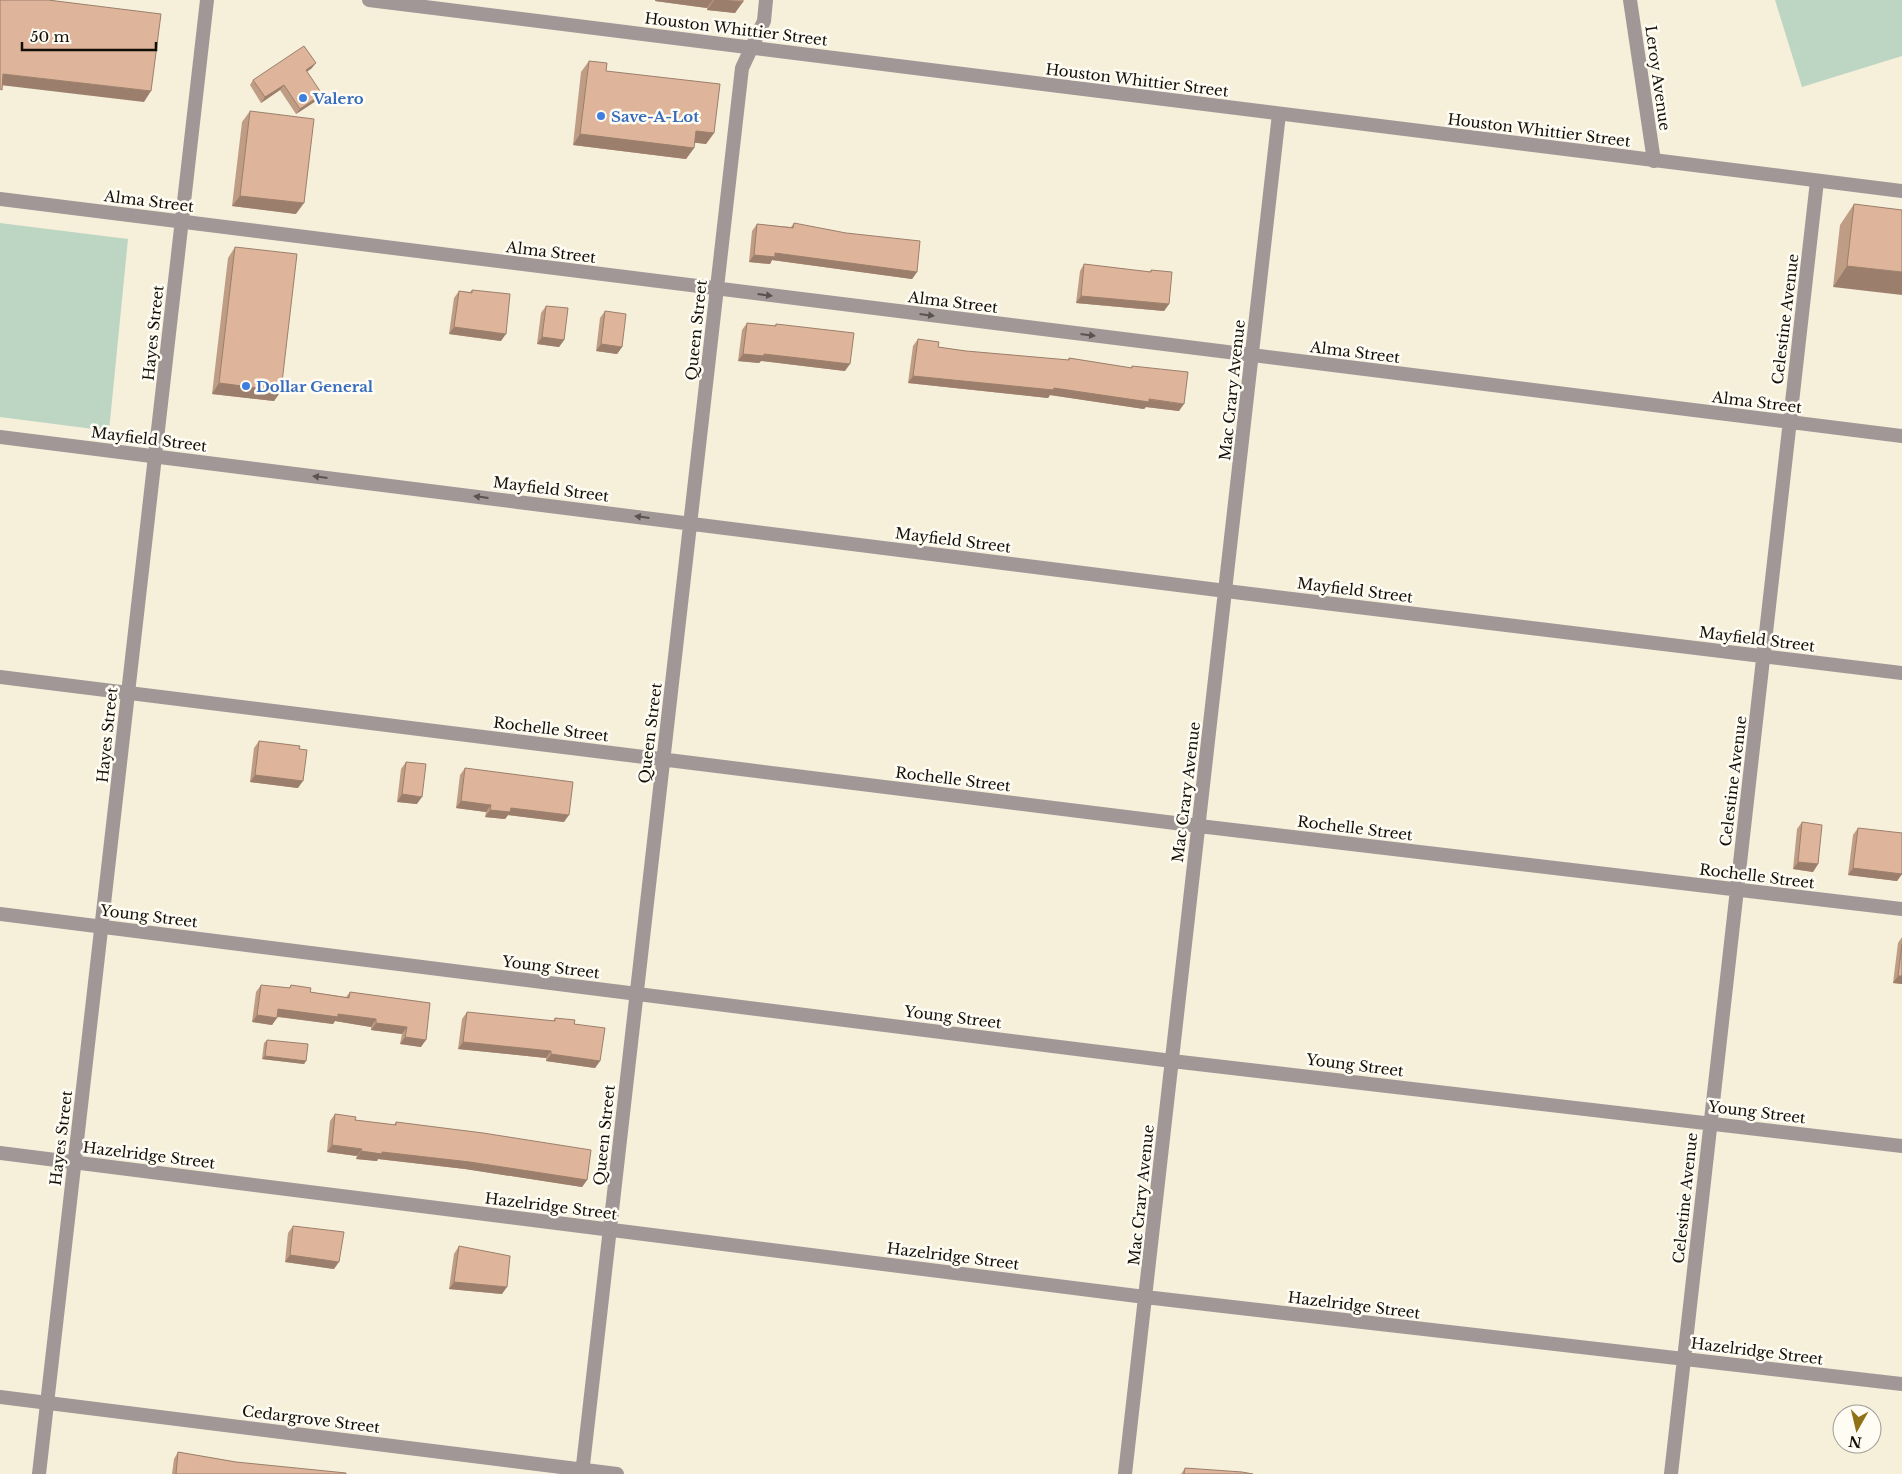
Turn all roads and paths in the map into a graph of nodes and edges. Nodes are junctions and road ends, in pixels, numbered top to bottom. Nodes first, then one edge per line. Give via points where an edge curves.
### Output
1 (207, 0) edge
2 (369, 0) edge
3 (766, 0) edge
4 (1630, 0) edge
5 (753, 48) junction
6 (1279, 114) junction
7 (1654, 161) junction
8 (1817, 181) junction
9 (1902, 191) edge
10 (0, 199) edge
11 (182, 222) junction
12 (717, 289) junction
13 (1252, 356) junction
14 (1790, 422) junction
15 (1902, 436) edge
16 (0, 437) edge
17 (155, 456) junction
18 (690, 523) junction
19 (1226, 591) junction
20 (1763, 656) junction
21 (1902, 672) edge
22 (0, 677) edge
23 (128, 693) junction
24 (664, 759) junction
25 (1199, 826) junction
26 (1736, 890) junction
27 (1902, 909) edge
28 (0, 914) edge
29 (102, 927) junction
30 (637, 994) junction
31 (1172, 1060) junction
32 (1710, 1123) junction
33 (1902, 1146) edge
34 (0, 1153) edge
35 (75, 1162) junction
36 (610, 1230) junction
37 (1145, 1297) junction
38 (1684, 1359) junction
39 (1902, 1384) edge
40 (0, 1397) edge
41 (47, 1402) junction
42 (583, 1472) edge
43 (39, 1474) edge
44 (617, 1474) edge
45 (1125, 1474) edge
46 (1671, 1474) edge

1 - 11 street, Hayes Street
2 - 5 street, Houston Whittier Street
3 - 5 street, Queen Street via 764,21
4 - 7 street, Leroy Avenue
5 - 6 street, Houston Whittier Street
5 - 12 street, Queen Street via 742,68
6 - 7 street, Houston Whittier Street
6 - 13 street, Mac Crary Avenue
7 - 8 street, Houston Whittier Street
8 - 9 street, Houston Whittier Street
8 - 14 street, Celestine Avenue
10 - 11 street, Alma Street
11 - 12 street, Alma Street
11 - 17 street, Hayes Street
12 -> 13 street, Alma Street
12 - 18 street, Queen Street
13 - 14 street, Alma Street
13 - 19 street, Mac Crary Avenue
14 - 15 street, Alma Street
14 - 20 street, Celestine Avenue
16 - 17 street, Mayfield Street
18 -> 17 street, Mayfield Street
17 - 23 street, Hayes Street
18 - 19 street, Mayfield Street
18 - 24 street, Queen Street
19 - 20 street, Mayfield Street
19 - 25 street, Mac Crary Avenue
20 - 21 street, Mayfield Street
20 - 26 street, Celestine Avenue
22 - 23 street, Rochelle Street
23 - 24 street, Rochelle Street
23 - 29 street, Hayes Street
24 - 25 street, Rochelle Street
24 - 30 street, Queen Street
25 - 26 street, Rochelle Street
25 - 31 street, Mac Crary Avenue
26 - 27 street, Rochelle Street
26 - 32 street, Celestine Avenue
28 - 29 street, Young Street
29 - 30 street, Young Street
29 - 35 street, Hayes Street
30 - 31 street, Young Street
30 - 36 street, Queen Street
31 - 32 street, Young Street
31 - 37 street, Mac Crary Avenue
32 - 33 street, Young Street
32 - 38 street, Celestine Avenue
34 - 35 street, Hazelridge Street
35 - 36 street, Hazelridge Street
35 - 41 street, Hayes Street
36 - 37 street, Hazelridge Street
36 - 42 street, Queen Street
37 - 38 street, Hazelridge Street
37 - 45 street, Mac Crary Avenue
38 - 39 street, Hazelridge Street
38 - 46 street, Celestine Avenue
40 - 41 street, Cedargrove Street
41 - 42 street, Cedargrove Street
41 - 43 street, Hayes Street
42 - 44 street, Cedargrove Street

